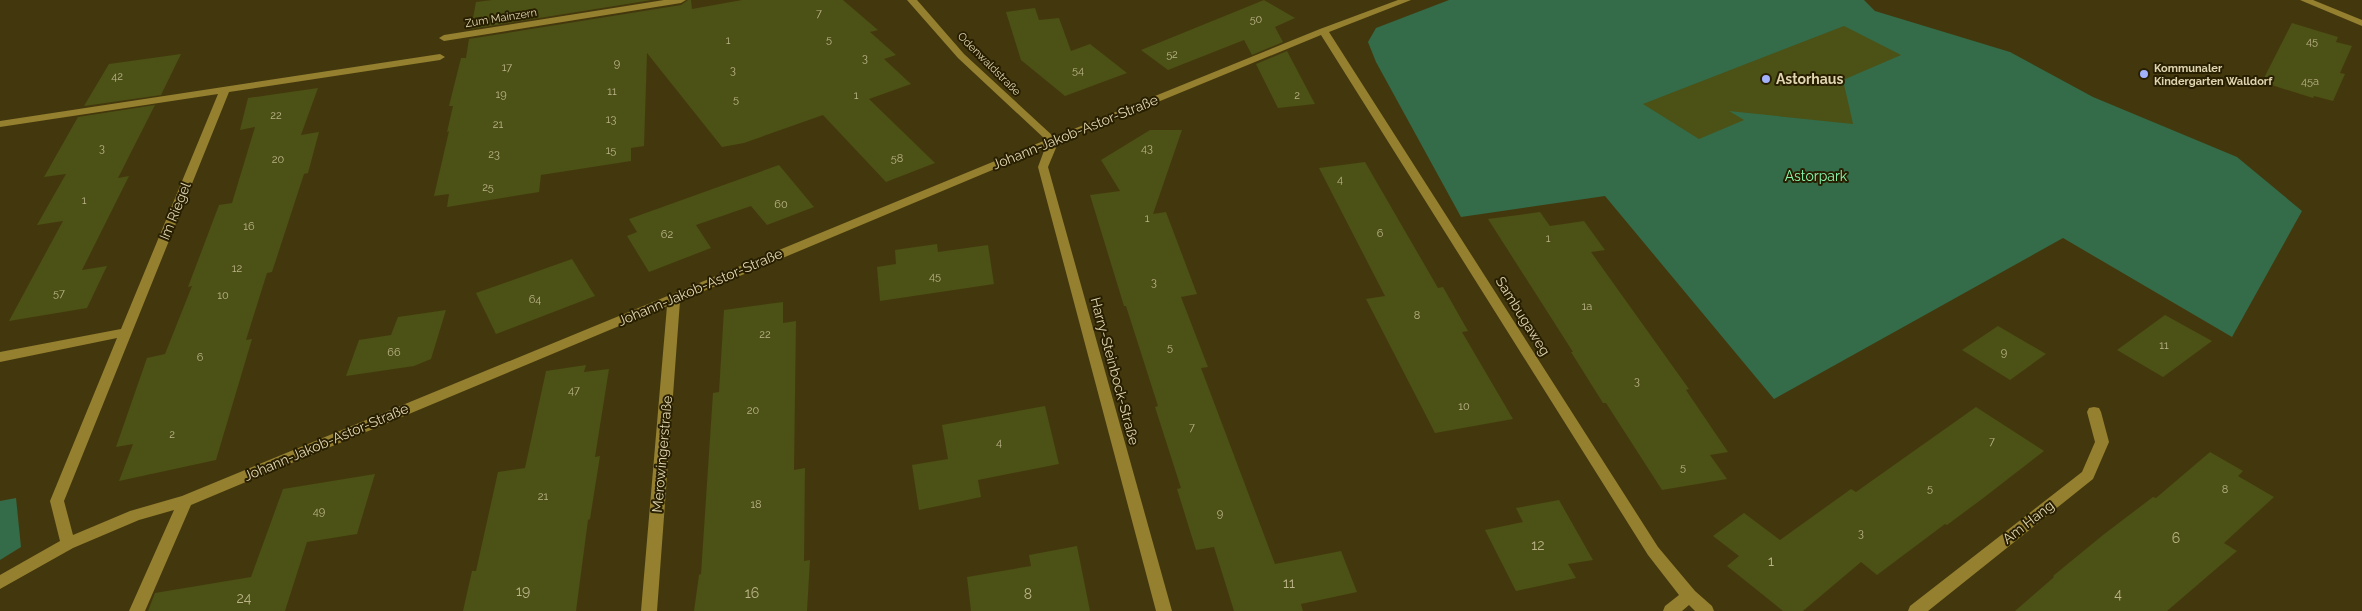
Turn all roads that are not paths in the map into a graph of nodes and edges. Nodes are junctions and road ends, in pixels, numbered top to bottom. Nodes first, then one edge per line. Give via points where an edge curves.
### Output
1 (680, 0) edge
2 (912, 0) edge
3 (1406, 0) edge
4 (2305, 0) edge
5 (2362, 23) edge
6 (1323, 30) junction
7 (444, 38) dead end
8 (440, 57) dead end
9 (225, 90) junction
10 (0, 124) edge
11 (1053, 141) junction
12 (674, 297) junction
13 (126, 332) junction
14 (0, 357) edge
15 (2094, 412) dead end
16 (185, 501) junction
17 (68, 544) junction
18 (0, 583) edge
19 (1689, 596) junction
20 (137, 611) edge
21 (649, 611) edge
22 (1164, 611) edge
23 (1671, 611) edge
24 (1706, 611) edge
25 (1916, 611) edge

1 - 7 street, Zum Mainzern
2 - 11 street, Odenwaldstraße via 997,91
3 - 6 street, Johann-Jakob-Astor-Straße
4 - 5 street
6 - 11 street, Johann-Jakob-Astor-Straße
6 - 19 street, Sambugaweg via 1653,551
8 - 9 street
9 - 10 street
9 - 13 street, Im Riegel
11 - 12 street, Johann-Jakob-Astor-Straße
11 - 22 street, Harry-Steinbock-Straße via 1043,167
12 - 16 street, Johann-Jakob-Astor-Straße
12 - 21 street, Merowingerstraße
13 - 14 street
13 - 17 street, Im Riegel via 57,501
15 - 25 street, Am Hang via 2102,442 2088,475
16 - 17 street, Johann-Jakob-Astor-Straße via 135,515
16 - 20 street
17 - 18 street, Johann-Jakob-Astor-Straße
19 - 23 street
19 - 24 street, Sambugaweg

